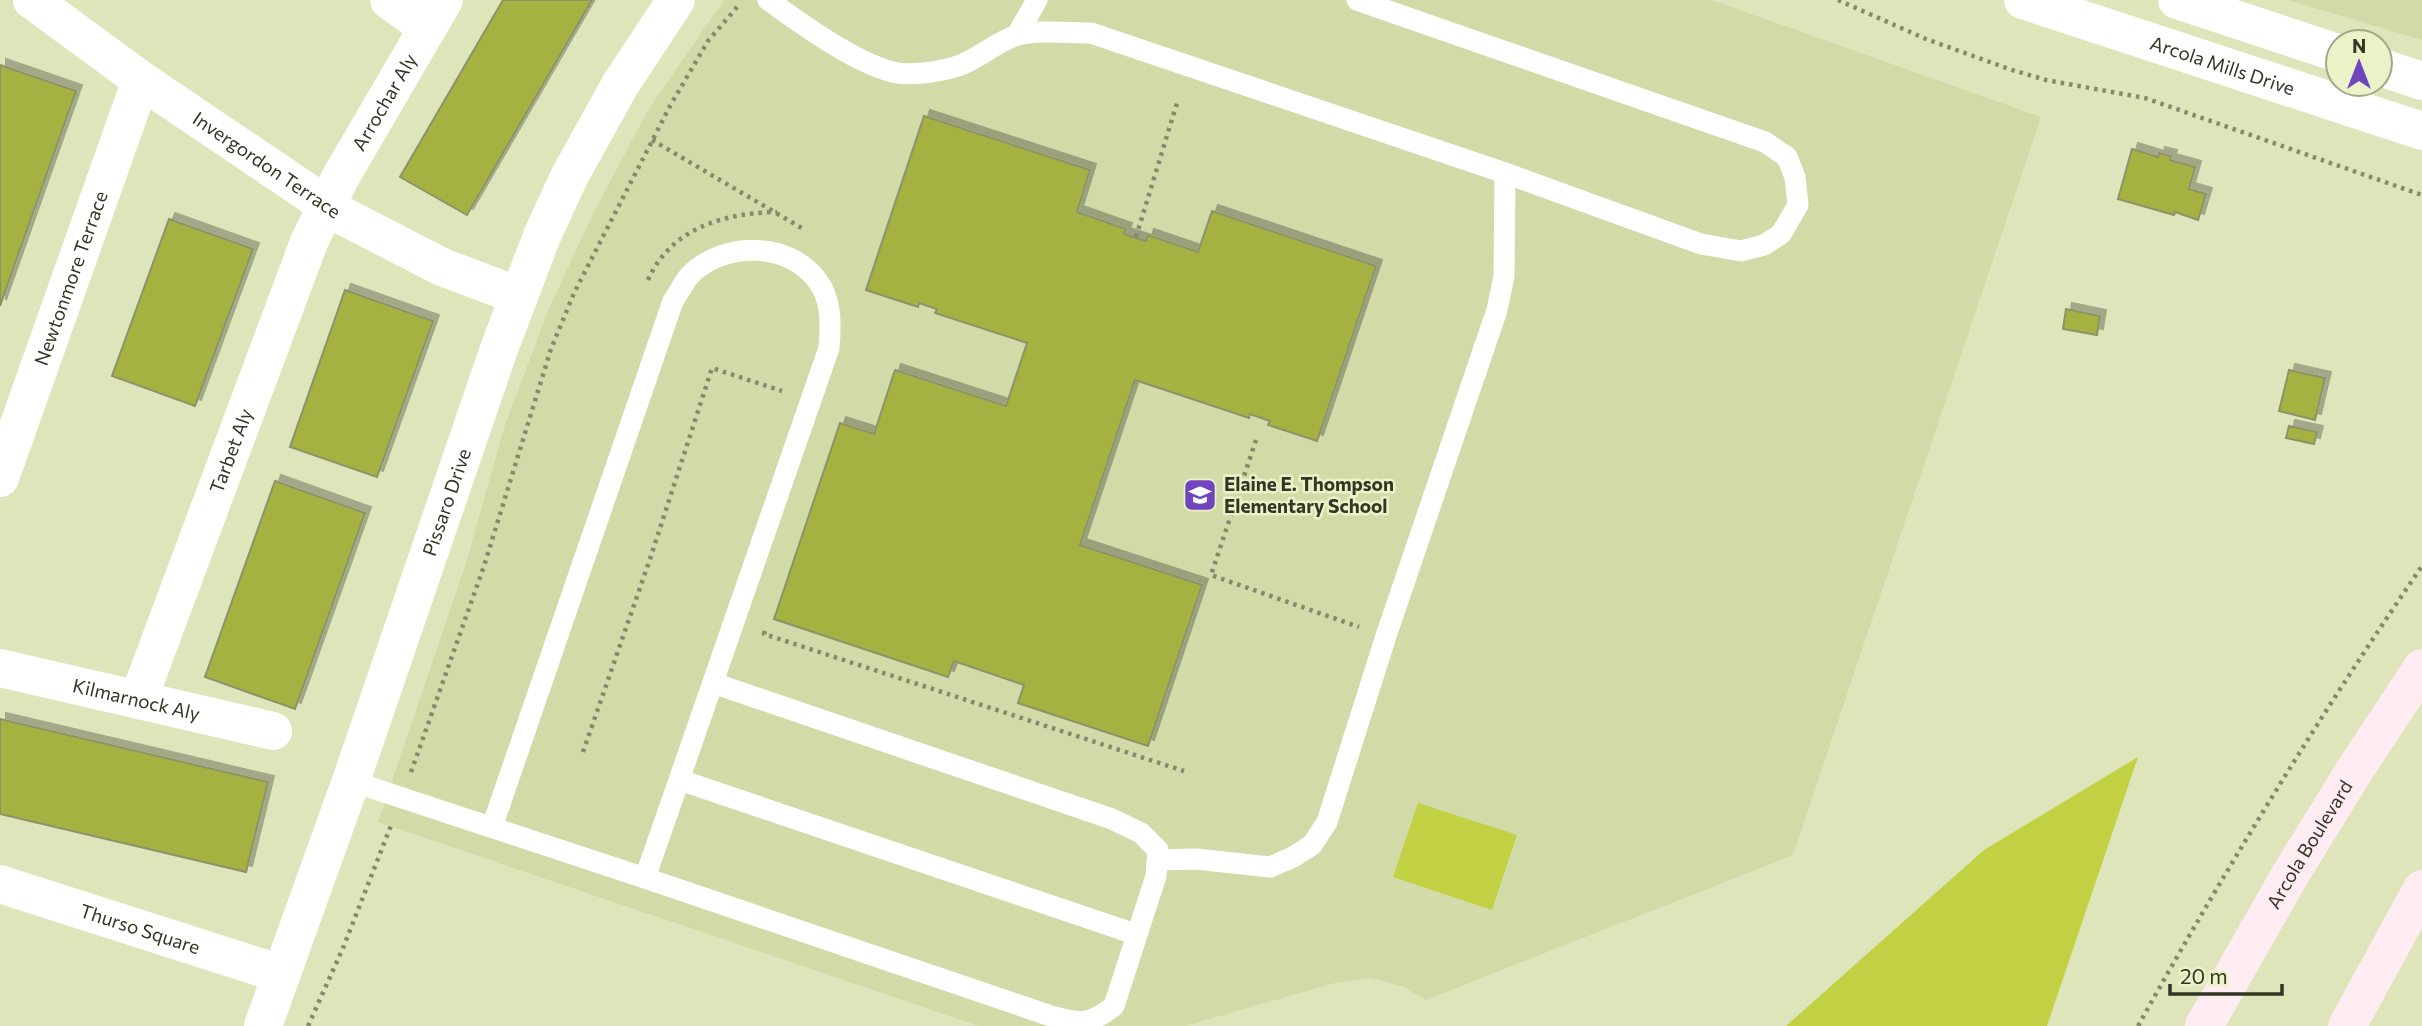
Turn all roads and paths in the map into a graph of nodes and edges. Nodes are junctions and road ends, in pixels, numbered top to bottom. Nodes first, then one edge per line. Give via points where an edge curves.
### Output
1 (32, 0) edge
2 (389, 0) edge
3 (676, 0) edge
4 (743, 0) edge
5 (768, 0) edge
6 (1037, 0) edge
7 (1357, 0) edge
8 (1838, 0) edge
9 (2023, 0) edge
10 (2177, 0) edge
11 (436, 14) edge
12 (1017, 35) junction
13 (2324, 48) edge
14 (2394, 72) edge
15 (141, 80) junction
16 (2422, 81) edge
17 (1177, 103) dead end
18 (2422, 131) edge
19 (652, 140) junction
20 (1505, 173) junction
21 (2422, 195) edge
22 (326, 205) junction
23 (810, 232) dead end
24 (1136, 237) dead end
25 (519, 296) junction
26 (811, 400) junction
27 (1255, 440) dead end
28 (0, 478) edge
29 (2422, 566) edge
30 (768, 621) dead end
31 (1386, 636) junction
32 (0, 668) edge
33 (2422, 668) edge
34 (713, 683) junction
35 (138, 699) junction
36 (273, 731) dead end
37 (583, 751) dead end
38 (1184, 771) dead end
39 (680, 780) junction
40 (351, 781) junction
41 (401, 797) junction
42 (492, 827) junction
43 (1158, 860) junction
44 (645, 878) junction
45 (0, 884) edge
46 (2422, 889) edge
47 (1135, 934) junction
48 (281, 974) junction
49 (263, 1026) edge
50 (308, 1026) edge
51 (2138, 1026) edge
52 (2204, 1026) edge
53 (2347, 1026) edge

1 - 15 street, Invergordon Terrace
2 - 11 street
3 - 25 street, Pissaro Drive via 620,85 569,177
4 - 19 path via 708,41
5 - 12 lane via 811,30 890,72 958,66
6 - 12 lane
7 - 20 lane via 1765,142 1787,157 1798,205 1781,234 1741,251 1700,244
8 - 21 path via 2011,70 2144,98
9 - 18 street, Arcola Mills Drive
10 - 13 street
11 - 22 street, Arrochar Aly
12 - 20 lane via 1091,33
14 - 16 street
15 - 22 street, Invergordon Terrace
15 - 28 street, Newtonmore Terrace
17 - 24 path
19 - 23 path
19 - 41 path via 574,292 551,349 484,566
20 - 31 lane via 1504,276 1497,310
22 - 25 street, Invergordon Terrace via 442,267
22 - 35 street, Tarbet Aly
25 - 40 street, Pissaro Drive
26 - 34 lane
26 - 37 path via 712,368
26 - 42 lane via 829,348 832,323 818,281 802,265 779,254 750,249 719,255 690,274 673,301
27 - 31 path via 1210,575
29 - 51 path via 2297,755
30 - 38 path via 764,634
31 - 43 lane via 1327,822 1312,845 1270,867
32 - 35 street, Kilmarnock Aly
33 - 52 main road, Arcola Boulevard via 2290,875
34 - 39 lane
34 - 43 lane via 1112,819 1141,833 1158,850
35 - 36 street, Kilmarnock Aly
39 - 44 lane
39 - 47 lane
40 - 41 lane
40 - 48 street, Pissaro Drive
41 - 42 lane
41 - 50 path
42 - 44 lane
43 - 47 lane
44 - 47 lane via 1080,1024 1099,1018 1114,1006
45 - 48 street, Thurso Square
46 - 53 main road
48 - 49 street, Pissaro Drive

